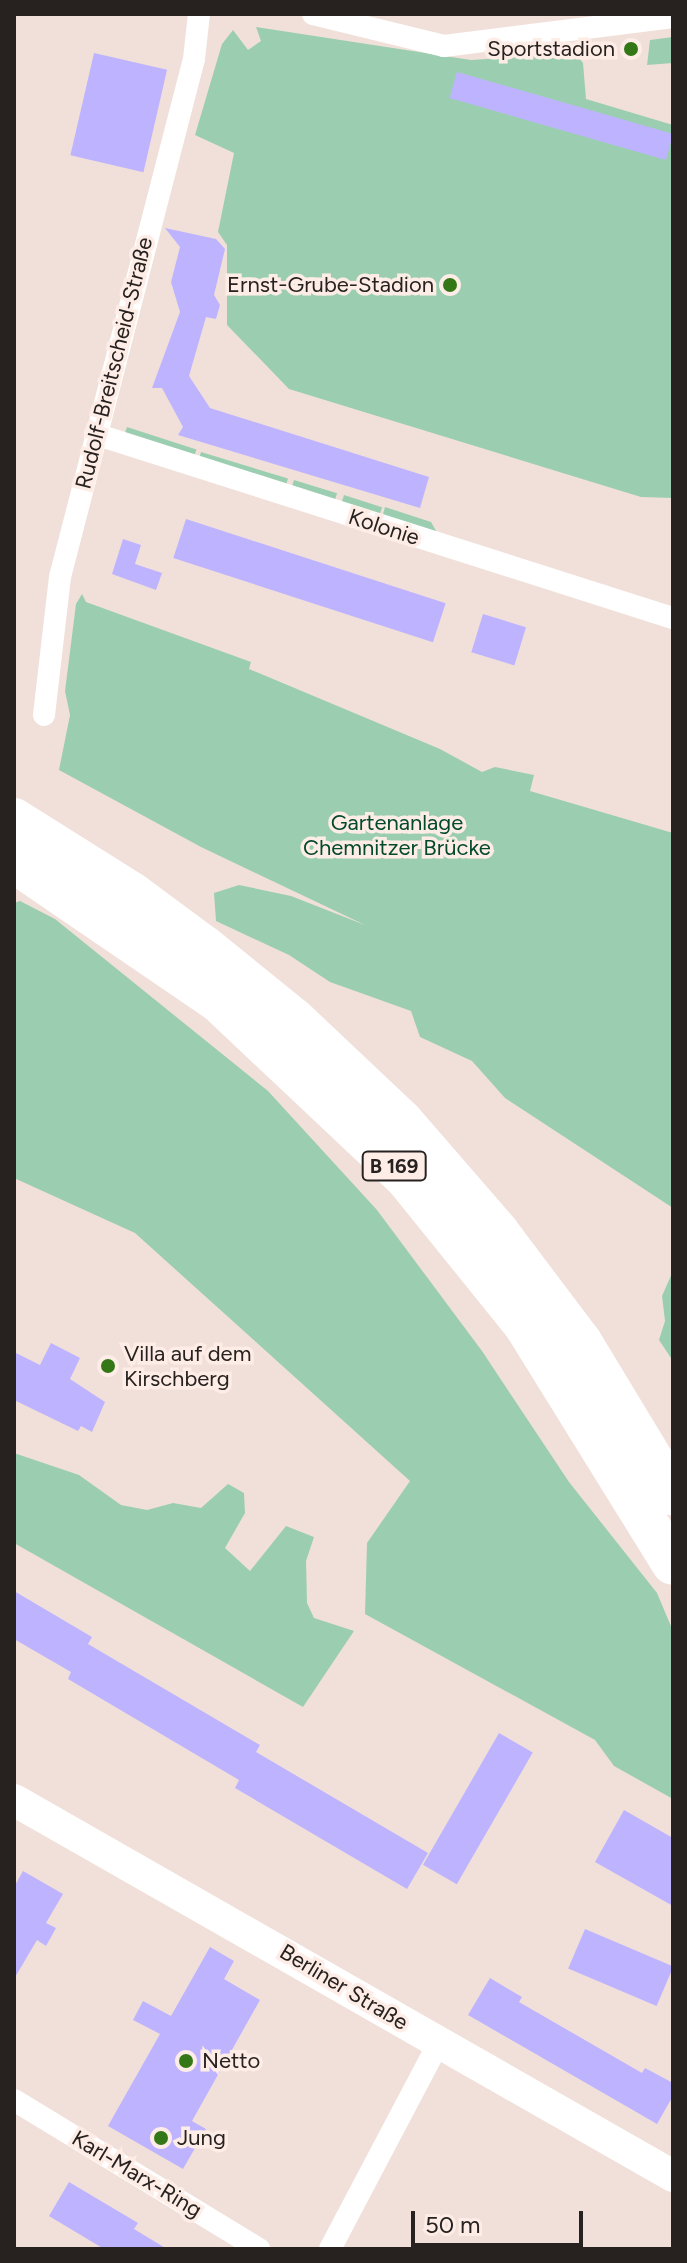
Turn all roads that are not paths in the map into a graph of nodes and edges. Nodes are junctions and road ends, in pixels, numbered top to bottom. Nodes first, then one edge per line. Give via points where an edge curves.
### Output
1 (199, 14) edge
2 (313, 14) edge
3 (673, 17) edge
4 (95, 434) junction
5 (673, 618) edge
6 (44, 715) dead end
7 (14, 819) edge
8 (14, 862) edge
9 (673, 1494) edge
10 (673, 1564) edge
11 (14, 1800) edge
12 (438, 2044) junction
13 (14, 2100) edge
14 (673, 2176) edge
15 (259, 2249) edge
16 (330, 2249) edge

1 - 4 street, Rudolf-Breitscheid-Straße via 194,59
2 - 3 street via 444,46
4 - 5 street, Kolonie
4 - 6 street, Rudolf-Breitscheid-Straße via 53,608
7 - 9 highway, B 169 via 205,947 316,1039 402,1121 498,1232 581,1342
8 - 10 highway, B 169 via 218,1001 406,1178 543,1350
11 - 12 main road, Berliner Straße via 279,1947
12 - 14 main road, Berliner Straße
12 - 16 street
13 - 15 street, Karl-Marx-Ring

